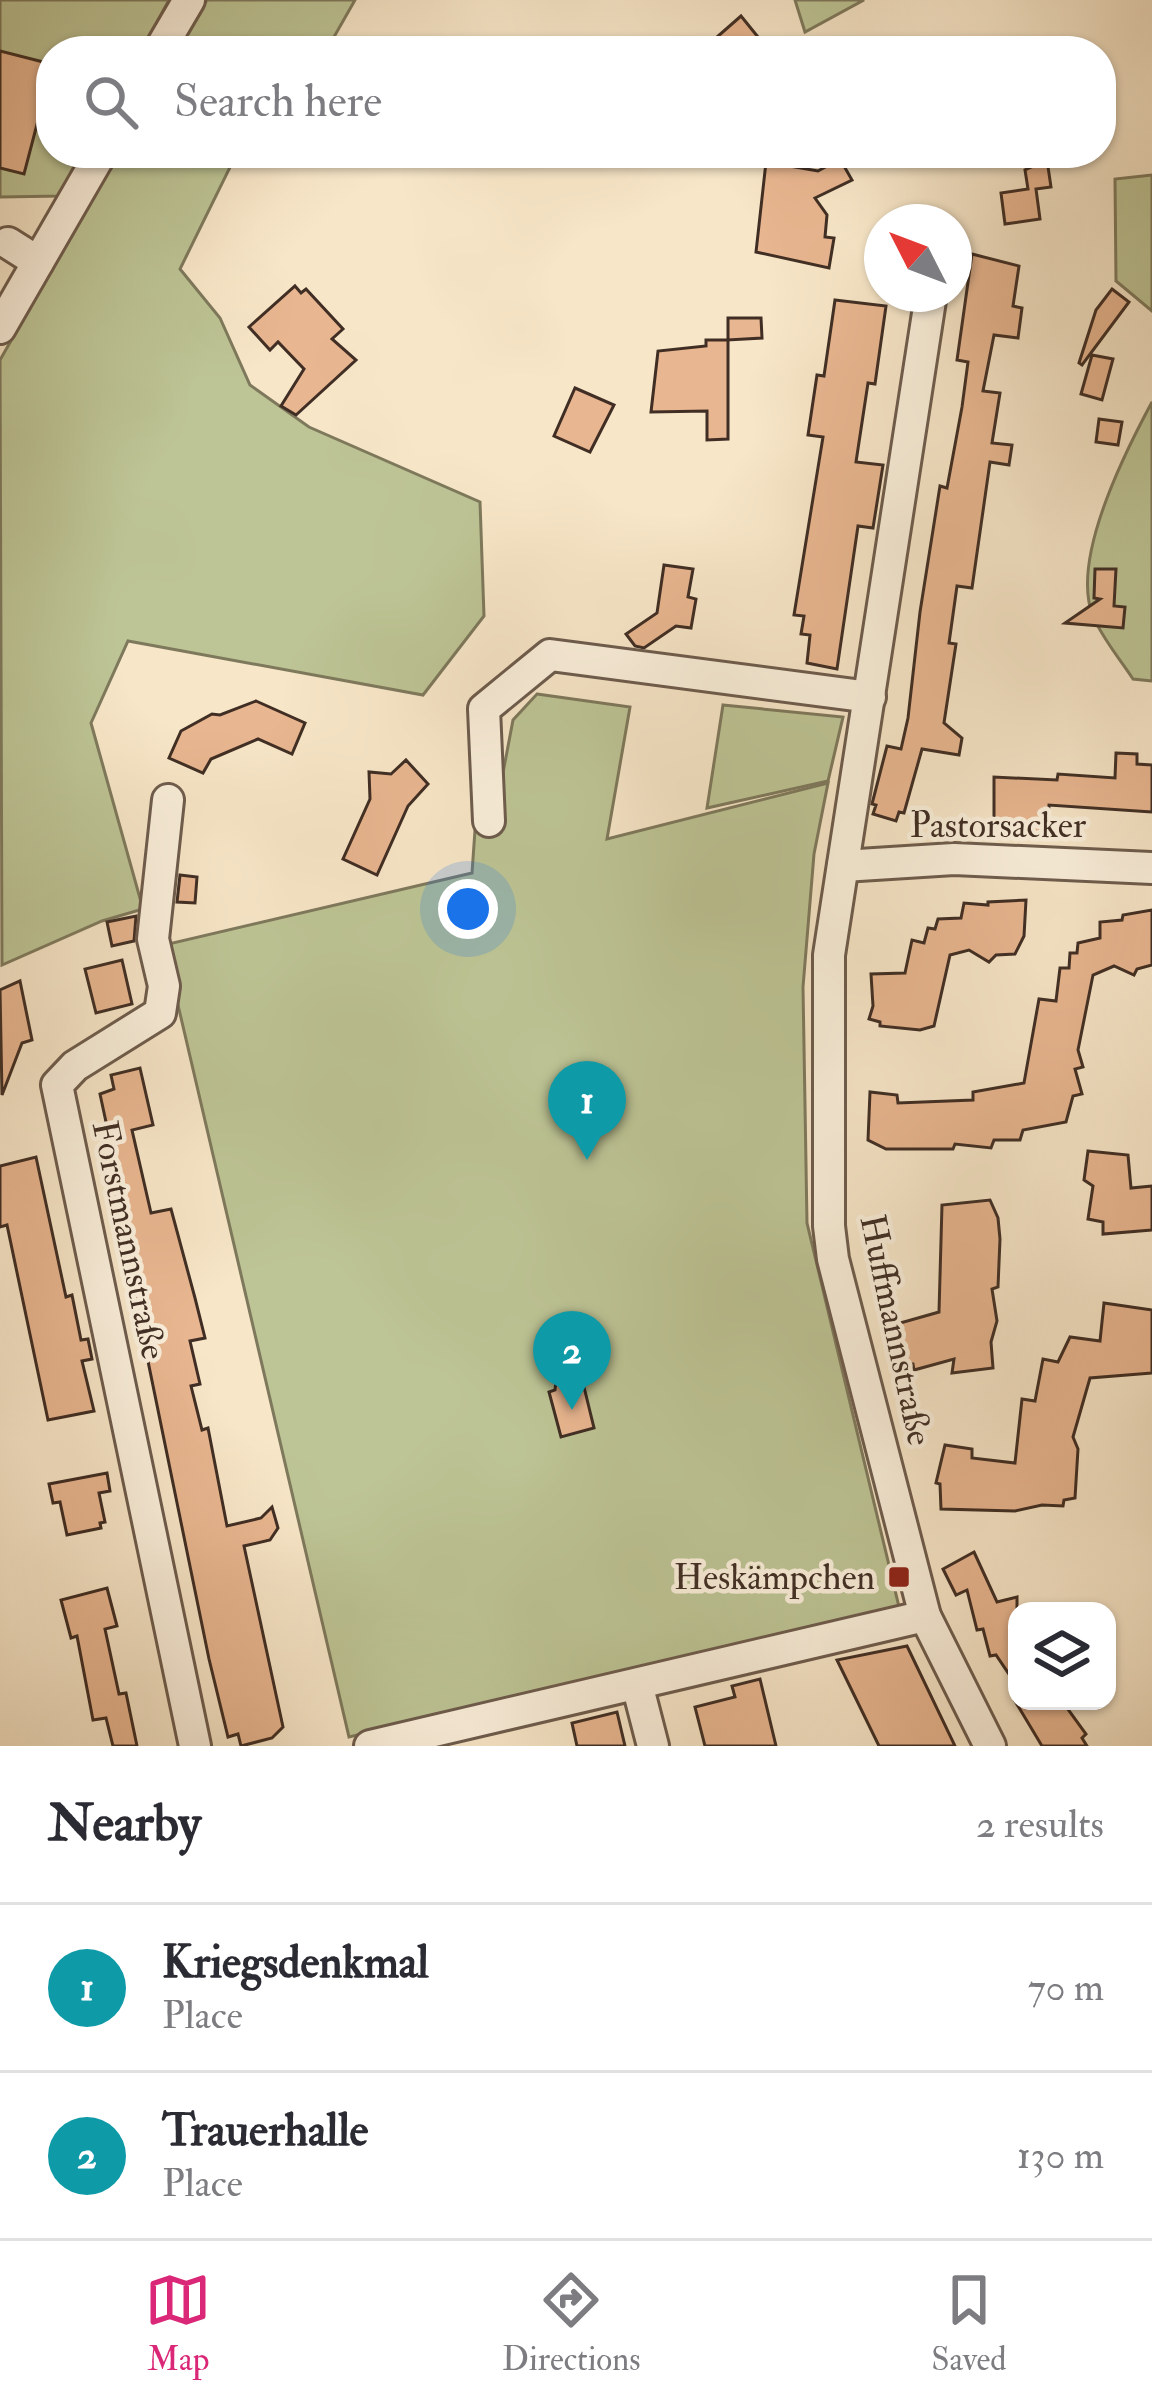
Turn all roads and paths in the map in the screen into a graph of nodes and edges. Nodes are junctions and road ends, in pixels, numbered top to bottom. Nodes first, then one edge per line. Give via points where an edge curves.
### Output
1 (189, 0) edge
2 (168, 36) edge
3 (92, 168) edge
4 (8, 243) dead end
5 (38, 262) junction
6 (929, 312) edge
7 (0, 328) edge
8 (870, 697) junction
9 (168, 800) dead end
10 (489, 821) dead end
11 (843, 866) junction
12 (1152, 868) edge
13 (925, 1616) junction
14 (638, 1684) junction
15 (194, 1746) edge
16 (370, 1746) edge
17 (653, 1746) edge
18 (990, 1746) edge

1 - 2 street
3 - 5 street
4 - 5 street
5 - 7 street
6 - 8 street, Huffmannstraße
8 - 10 street via 550,655 484,709
8 - 11 street, Huffmannstraße
9 - 15 street, Forstmannstraße via 153,939 164,986 160,1012 57,1085
11 - 12 street, Pastorsacker via 954,859
11 - 13 street, Huffmannstraße via 827,1025 833,1259
13 - 14 street
13 - 18 street, Huffmannstraße
14 - 16 street
14 - 17 street

